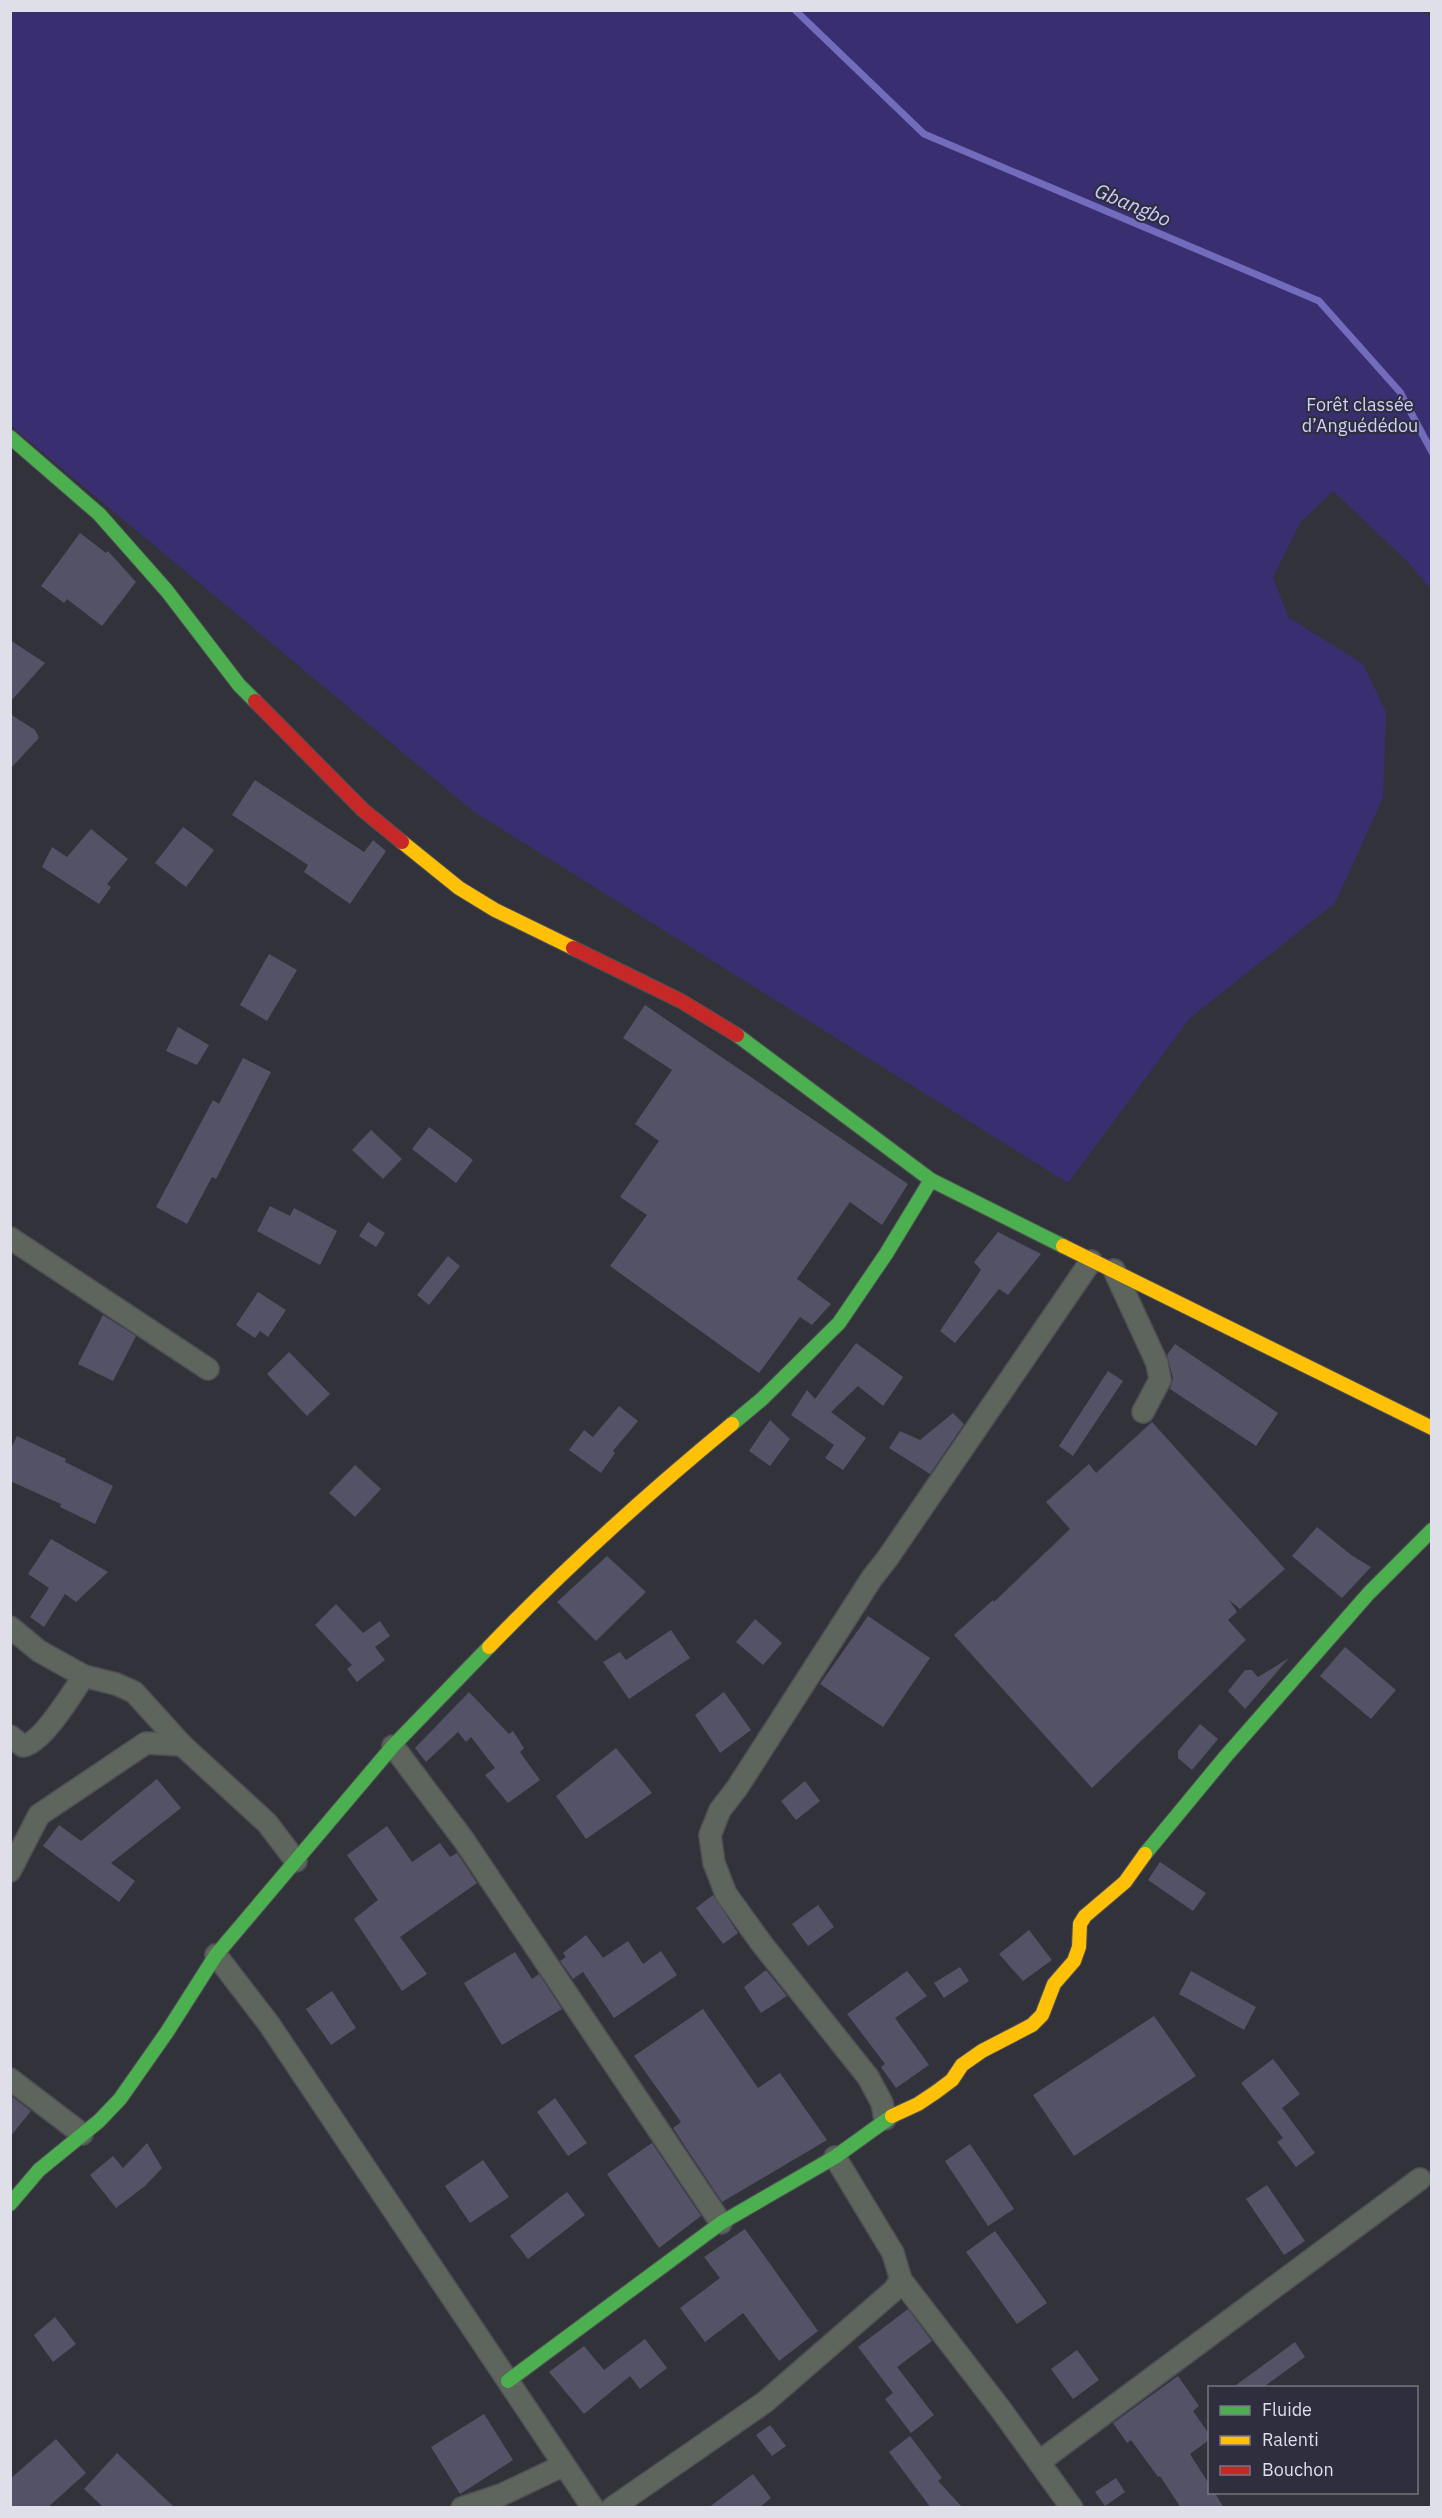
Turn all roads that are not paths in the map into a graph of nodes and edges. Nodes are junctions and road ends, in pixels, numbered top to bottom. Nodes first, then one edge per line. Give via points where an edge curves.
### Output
1 (10, 436) edge
2 (931, 1180) junction
3 (10, 1238) edge
4 (1091, 1261) junction
5 (1114, 1270) junction
6 (208, 1369) dead end
7 (1143, 1412) dead end
8 (1431, 1428) edge
9 (1431, 1530) edge
10 (10, 1627) edge
11 (84, 1676) junction
12 (10, 1736) edge
13 (182, 1745) junction
14 (393, 1746) junction
15 (296, 1861) junction
16 (10, 1871) edge
17 (216, 1955) junction
18 (10, 2079) edge
19 (885, 2119) junction
20 (82, 2134) junction
21 (835, 2157) junction
22 (1420, 2179) dead end
23 (10, 2204) edge
24 (721, 2223) junction
25 (901, 2280) junction
26 (508, 2381) junction
27 (1039, 2463) junction
28 (564, 2465) junction
29 (462, 2508) edge
30 (593, 2508) edge
31 (612, 2508) edge
32 (1071, 2508) edge

1 - 2 street via 99,514 167,591 239,685 363,810 459,888 495,910 681,1001 751,1044
2 - 4 street
2 - 14 street via 839,1323 762,1399 643,1498 529,1605
3 - 6 street
4 - 5 street
4 - 19 street via 847,1616 720,1810 710,1835 714,1863 726,1894 868,2077 882,2103
5 - 7 street via 1157,1363 1160,1380
5 - 8 street
9 - 19 street via 1369,1593 1226,1756 1154,1841 1125,1882 1085,1916 1074,1961 1054,1984 1042,2015 1032,2025 982,2051 962,2066 952,2080 918,2104
10 - 11 street via 39,1651
11 - 12 street via 30,1745 23,1746
11 - 13 street via 134,1692
13 - 15 street via 267,1822
13 - 16 street via 146,1743 39,1815
14 - 15 street
14 - 24 street via 463,1839
15 - 17 street
17 - 20 street via 120,2099
17 - 26 street via 269,2024
18 - 20 street
19 - 21 street
20 - 23 street via 39,2170
21 - 24 street
21 - 25 street via 893,2253
22 - 27 street
24 - 26 street
25 - 27 street
25 - 31 street via 765,2402
26 - 28 street
27 - 32 street
28 - 29 street via 501,2495
28 - 30 street

